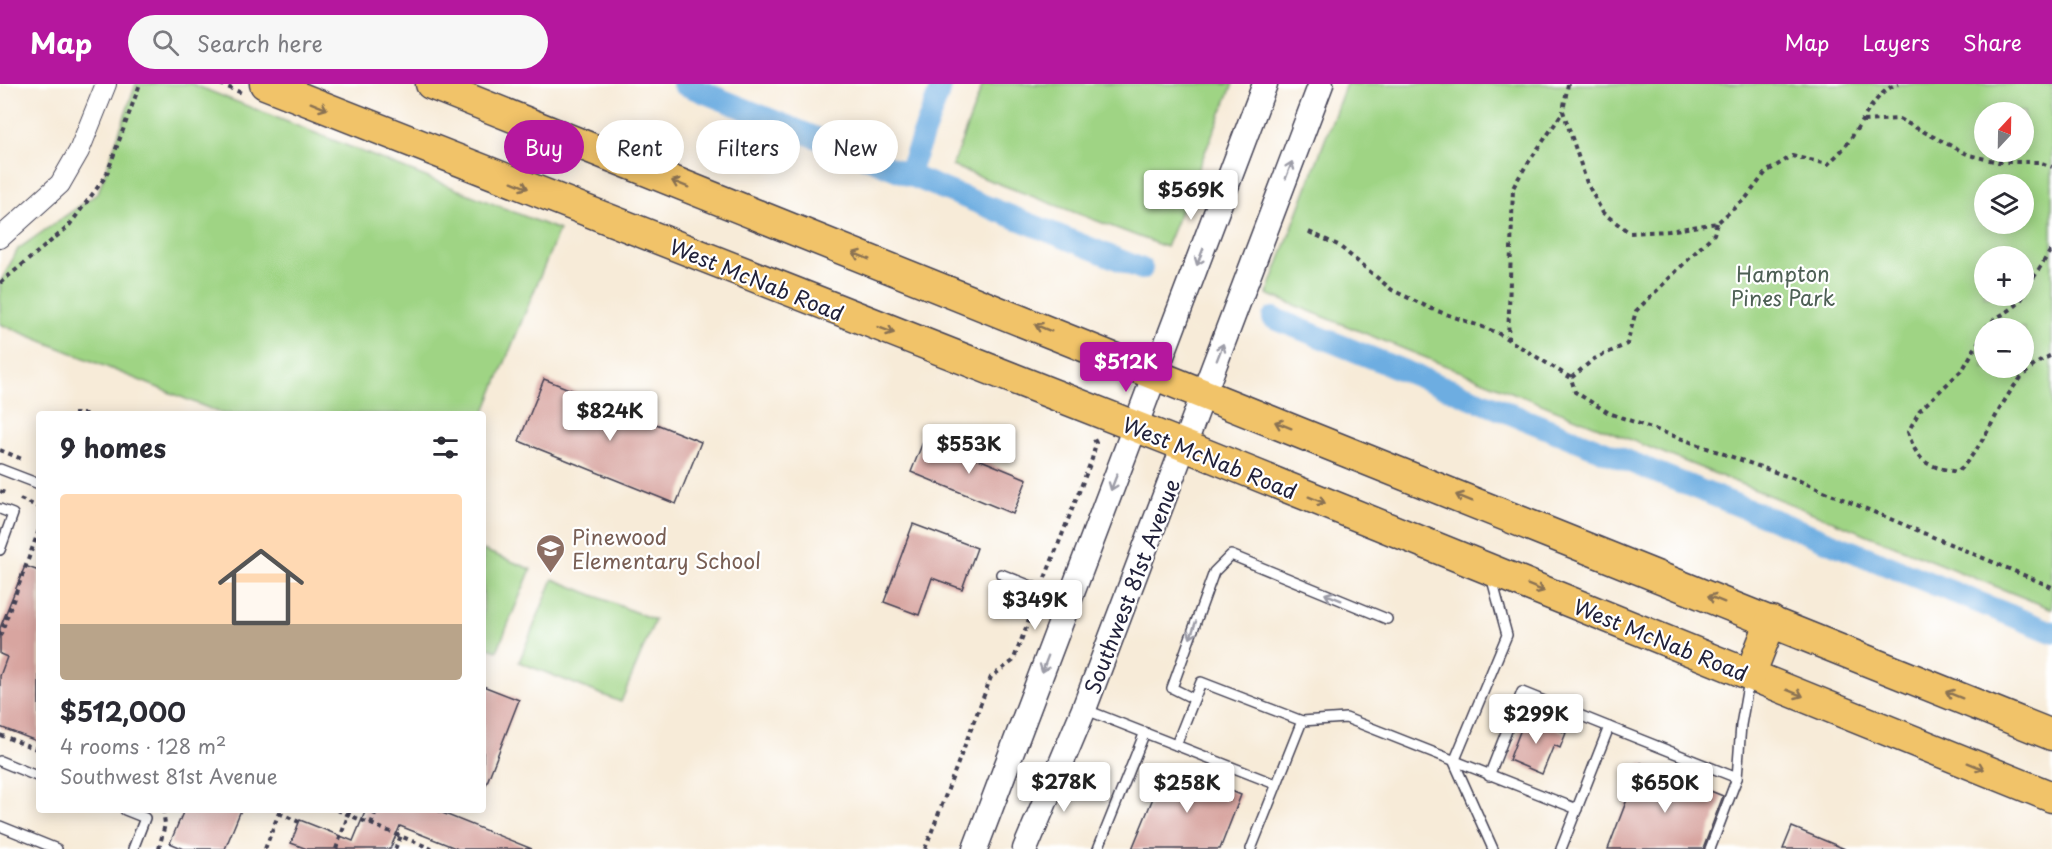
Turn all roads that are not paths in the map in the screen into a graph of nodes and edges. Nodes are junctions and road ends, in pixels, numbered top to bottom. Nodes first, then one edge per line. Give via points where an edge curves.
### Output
1 (106, 84) edge
2 (430, 84) edge
3 (1265, 84) edge
4 (1321, 84) edge
5 (259, 91) edge
6 (0, 238) edge
7 (1155, 373) junction
8 (1205, 393) junction
9 (1135, 427) junction
10 (1185, 446) junction
11 (0, 469) edge
12 (36, 483) edge
13 (0, 509) edge
14 (0, 550) edge
15 (1489, 569) junction
16 (1001, 574) dead end
17 (1069, 601) junction
18 (1387, 619) dead end
19 (1771, 621) junction
20 (1750, 675) junction
21 (1194, 699) junction
22 (1084, 709) junction
23 (1302, 721) junction
24 (1609, 727) junction
25 (1145, 732) junction
26 (2052, 735) edge
27 (1176, 745) junction
28 (0, 761) edge
29 (1454, 762) junction
30 (36, 776) edge
31 (1489, 776) junction
32 (1737, 778) junction
33 (1275, 784) junction
34 (2052, 797) edge
35 (1577, 809) junction
36 (132, 813) edge
37 (0, 826) edge
38 (57, 849) edge
39 (133, 849) edge
40 (975, 849) edge
41 (1025, 849) edge
42 (1098, 849) edge
43 (1251, 849) edge
44 (1493, 849) edge
45 (1560, 849) edge
46 (1710, 849) edge

1 - 6 street via 79,151 60,184
7 -> 2 main road
3 -> 7 street
8 -> 4 street, Southwest 81st Avenue
5 -> 9 main road, West McNab Road
7 - 8 main road
7 - 9 street
8 - 10 street, Southwest 81st Avenue
19 -> 8 main road
9 - 10 main road, West McNab Road
9 -> 17 street
10 -> 15 main road, West McNab Road
10 - 22 street, Southwest 81st Avenue
11 - 12 lane
13 - 14 lane via 13,514
15 -> 20 main road, West McNab Road
15 - 29 lane via 1507,635
16 - 17 lane
17 -> 40 street
18 -> 21 lane via 1231,555 1214,572 1173,688
19 - 20 main road
26 -> 19 main road
20 - 32 lane
20 -> 34 main road, West McNab Road
21 - 23 lane via 1201,682
21 - 27 lane
22 - 25 lane
22 - 41 street, Southwest 81st Avenue
23 - 29 lane via 1347,718
23 - 33 lane
24 - 31 lane via 1522,692
24 - 32 lane
24 - 35 lane
25 - 27 lane
25 - 42 lane
27 - 33 lane
28 - 30 lane
29 - 31 lane
29 - 44 lane
31 - 35 lane
32 - 46 lane
33 - 43 lane
35 - 45 lane
36 - 39 lane via 145,818
37 - 38 lane

